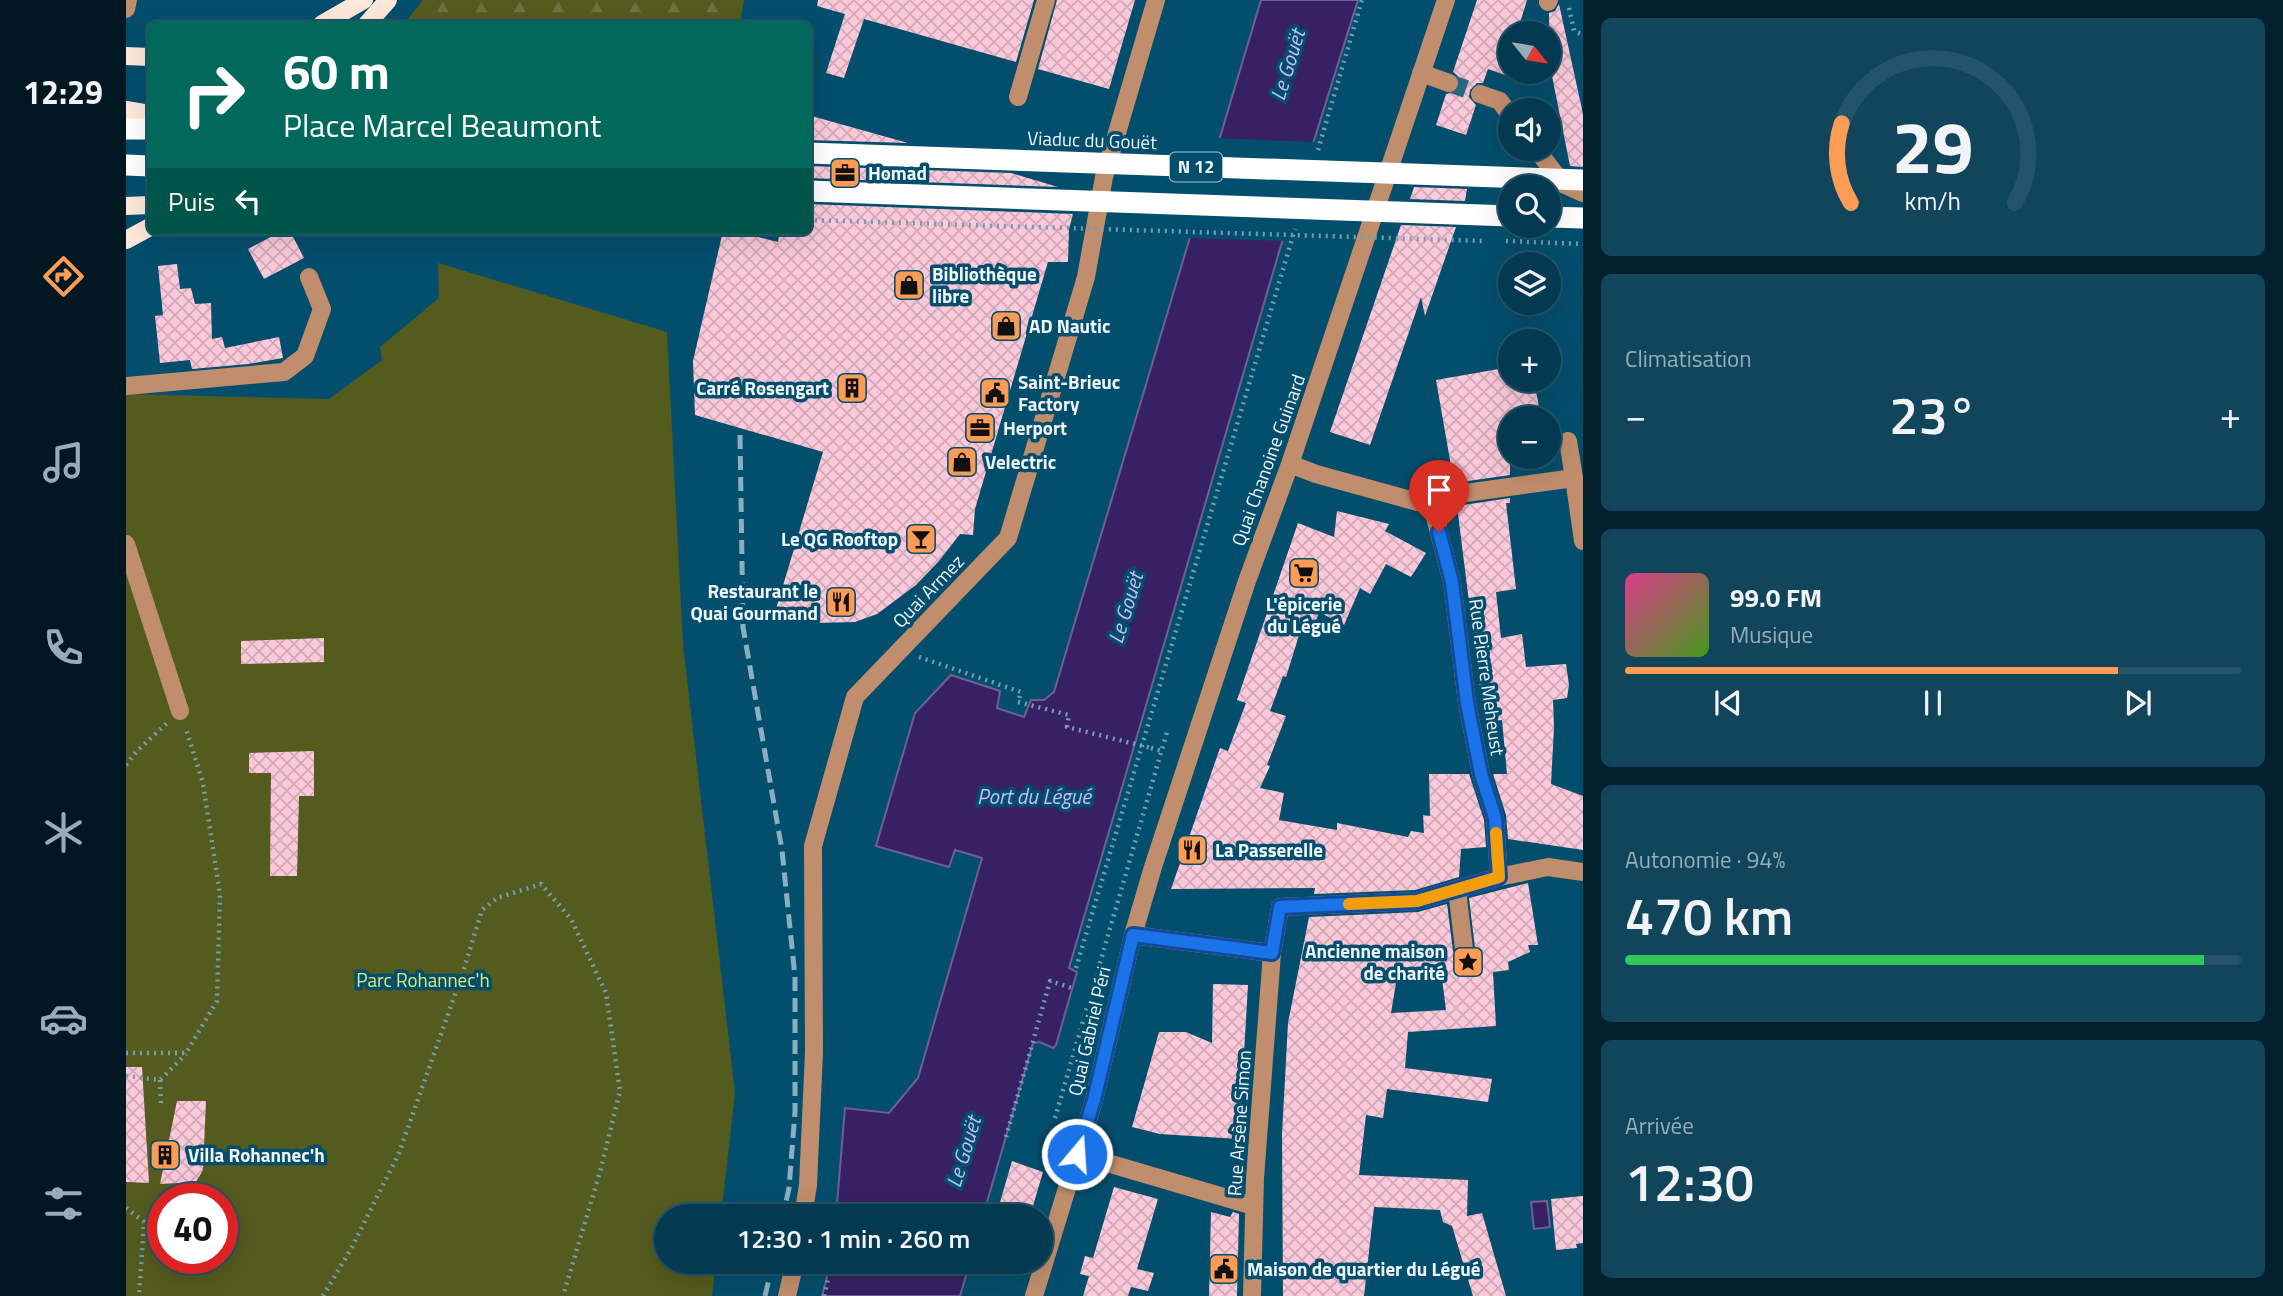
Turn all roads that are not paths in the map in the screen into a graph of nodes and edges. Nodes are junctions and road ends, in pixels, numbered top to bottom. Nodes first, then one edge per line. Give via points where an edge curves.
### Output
1 (128, 0) edge
2 (364, 0) edge
3 (388, 0) edge
4 (1046, 0) edge
5 (1156, 0) edge
6 (1446, 0) edge
7 (126, 9) edge
8 (327, 21) edge
9 (370, 21) edge
10 (126, 56) edge
11 (147, 57) edge
12 (1421, 74) junction
13 (1449, 83) tunnel mouth
14 (1480, 94) tunnel mouth
15 (1018, 97) dead end
16 (1498, 100) edge
17 (126, 110) edge
18 (147, 114) edge
19 (126, 129) edge
20 (147, 130) edge
21 (812, 153) edge
22 (1545, 161) edge
23 (126, 165) edge
24 (147, 166) edge
25 (1583, 180) edge
26 (812, 191) edge
27 (1583, 193) edge
28 (147, 205) edge
29 (126, 206) edge
30 (1498, 216) edge
31 (1561, 217) edge
32 (1583, 218) edge
33 (147, 229) edge
34 (126, 240) edge
35 (309, 277) dead end
36 (126, 386) edge
37 (1568, 441) dead end
38 (1290, 464) junction
39 (1574, 478) junction
40 (1432, 506) junction
41 (1583, 541) edge
42 (126, 544) edge
43 (180, 711) road end
44 (1583, 872) edge
45 (1499, 877) junction
46 (1457, 890) junction
47 (1133, 935) junction
48 (1464, 949) dead end
49 (1272, 953) junction
50 (1077, 1154) junction
51 (805, 1204) edge
52 (1254, 1206) junction
53 (792, 1274) edge
54 (787, 1296) edge
55 (1034, 1296) edge
56 (1252, 1296) edge

1 - 7 street
2 - 8 main road
3 - 9 main road
4 - 15 street
5 - 51 street, Quai Armez via 1108,165 1086,277 1008,538 855,697 813,846 814,1052
6 - 12 street, Quai Chanoine Guinard
10 - 11 main road
12 - 13 street
12 - 38 street, Quai Chanoine Guinard
14 - 16 street
17 - 18 main road
19 - 20 highway
21 - 25 highway, Viaduc du Gouët / N 12, bridge
22 - 27 street via 1563,184
23 - 24 highway
26 - 30 highway, N 12, bridge
28 - 29 main road
31 - 32 highway
33 - 34 main road
35 - 36 street via 322,309 305,356 284,372
37 - 39 street
38 - 40 street
38 - 47 street, Quai Chanoine Guinard via 1247,581
39 - 40 street via 1444,496
39 - 41 street
40 - 45 street, Rue Pierre Meheust via 1452,582 1481,774 1495,818
42 - 43 street
44 - 45 street via 1548,867
45 - 46 street
46 - 48 street
46 - 49 street, Rue Arsène Simon via 1417,901 1280,907
47 - 49 street
47 - 50 street, Quai Gabriel Péri
49 - 52 street, Rue Arsène Simon
50 - 52 street
50 - 55 street, Quai Gabriel Péri
52 - 56 street, Rue Arsène Simon
53 - 54 street

